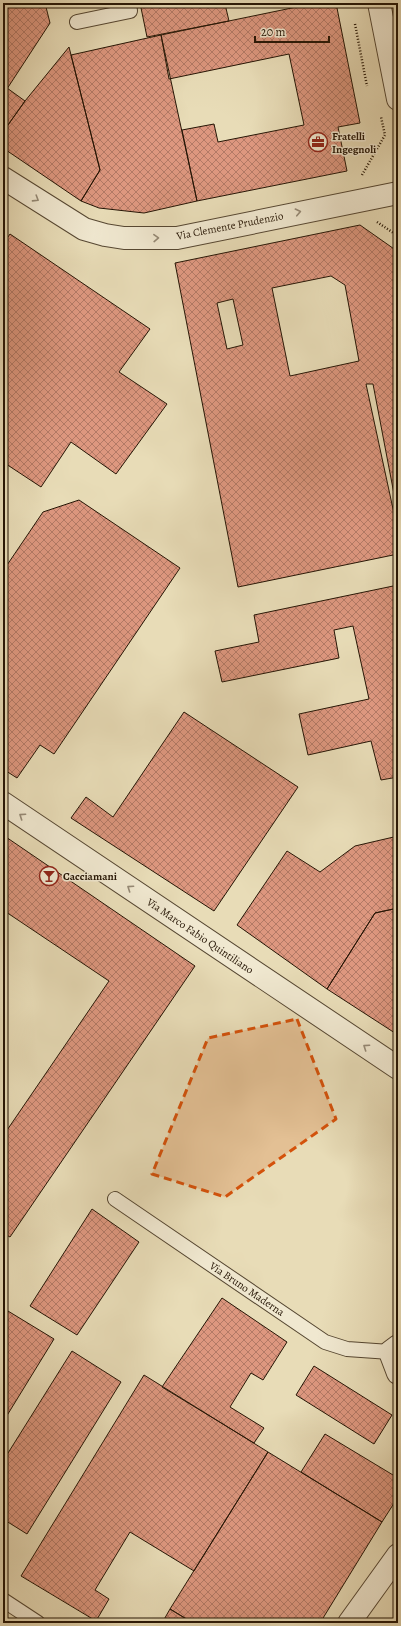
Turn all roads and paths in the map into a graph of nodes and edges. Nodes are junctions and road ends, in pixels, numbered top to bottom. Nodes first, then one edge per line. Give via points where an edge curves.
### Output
1 (129, 3) edge
2 (378, 3) edge
3 (77, 22) dead end
4 (355, 24) dead end
5 (367, 86) dead end
6 (398, 99) edge
7 (381, 114) dead end
8 (3, 178) edge
9 (398, 192) edge
10 (361, 199) junction
11 (398, 236) edge
12 (3, 803) edge
13 (398, 1068) edge
14 (115, 1199) dead end
15 (394, 1349) edge
16 (398, 1373) edge
17 (398, 1555) edge
18 (3, 1600) edge
19 (38, 1623) edge
20 (349, 1623) edge

1 - 3 lane via 130,11
2 - 6 street
4 - 5 path
7 - 10 path via 385,135 358,182
8 -> 10 street, Via Clemente Prudenzio via 84,229 124,238 177,238
9 - 10 street, Via Clemente Prudenzio
10 - 11 path via 364,214
13 -> 12 street, Via Marco Fabio Quintiliano
14 - 15 lane, Via Bruno Maderna via 325,1342 347,1349
15 - 16 street, Via Bruno Maderna
17 - 20 street
18 - 19 lane

